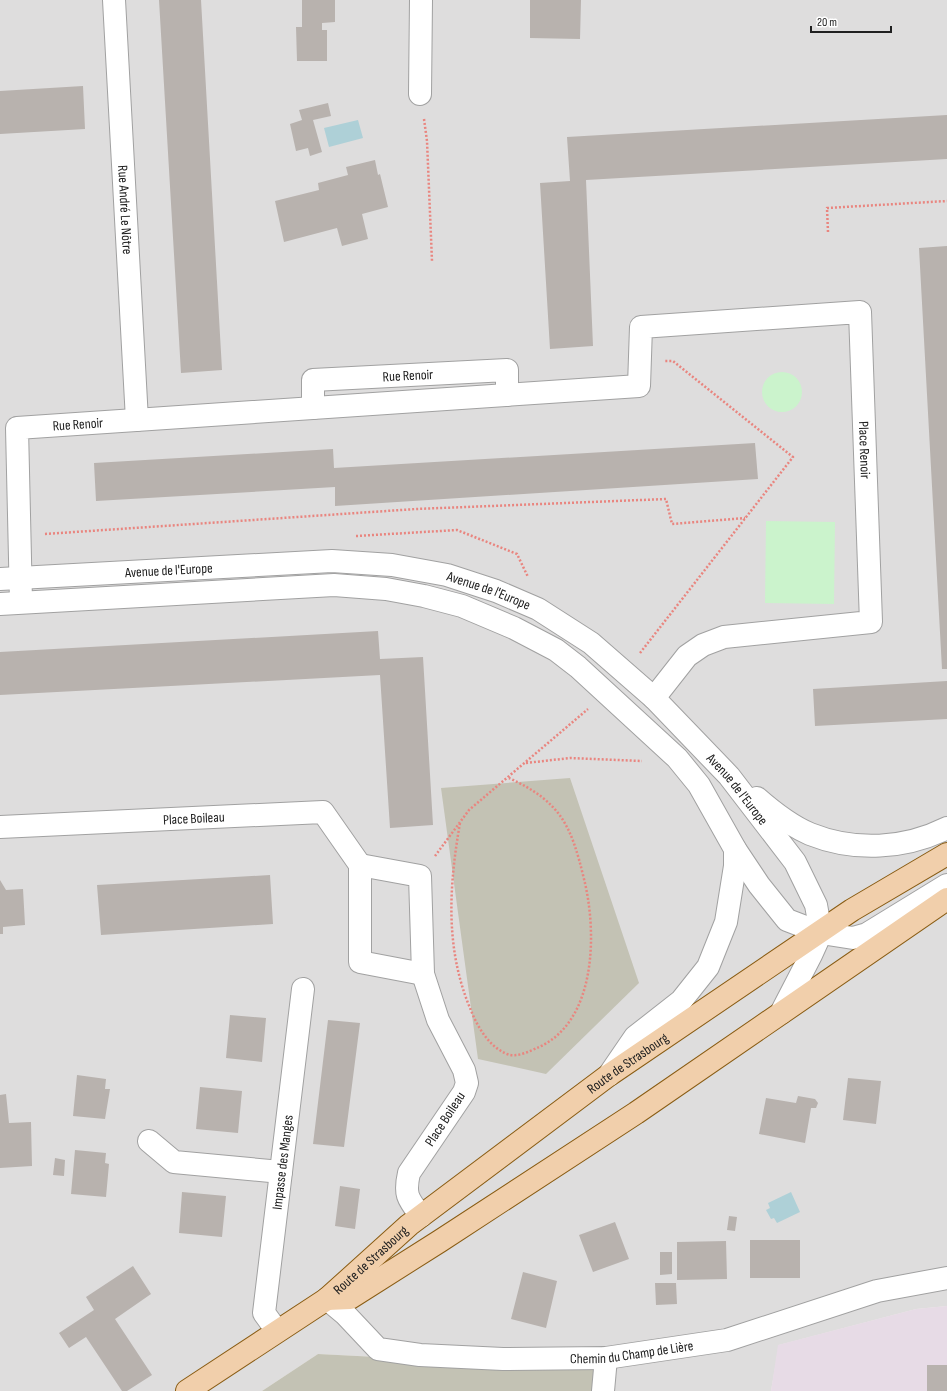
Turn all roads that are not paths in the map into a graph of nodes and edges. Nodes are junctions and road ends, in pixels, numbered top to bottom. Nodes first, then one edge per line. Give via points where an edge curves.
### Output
1 (114, 0) edge
2 (421, 0) edge
3 (420, 94) road end
4 (639, 386) joint
5 (137, 420) junction
6 (10, 578) edge
7 (11, 603) edge
8 (654, 698) junction
9 (730, 776) junction
10 (0, 827) edge
11 (947, 828) edge
12 (735, 849) junction
13 (947, 854) edge
14 (360, 865) junction
15 (947, 885) edge
16 (947, 899) edge
17 (821, 933) junction
18 (423, 974) junction
19 (303, 989) dead end
20 (781, 1013) junction
21 (609, 1075) junction
22 (149, 1141) dead end
23 (281, 1172) junction
24 (421, 1216) junction
25 (947, 1278) edge
26 (327, 1299) junction
27 (277, 1331) junction
28 (606, 1358) junction
29 (187, 1391) edge
30 (603, 1391) edge

1 - 5 street, Rue André Le Nôtre
2 - 3 street
4 - 5 street, Rue Renoir
4 - 8 street, Place Renoir via 641,327 860,312 871,622 724,637 703,645 687,656
5 - 6 street, Rue Renoir via 16,428 19,536
6 - 7 street, Rue Renoir
6 - 8 street, Avenue de l'Europe via 332,561 392,565 447,575 496,591 538,609 585,639
7 - 12 street, Avenue de l'Europe via 334,585 386,589 462,606 514,628 556,650 607,692 677,758 698,785
8 - 9 street, Avenue de l'Europe
9 - 11 street via 778,816 810,834 834,841 881,847 902,844
9 - 17 street, Avenue de l'Europe via 795,862 816,905
10 - 14 street, Place Boileau via 322,812
12 - 17 street, Avenue de l'Europe via 787,920
12 - 21 street via 735,866 726,922 708,967 681,1001 635,1037
13 - 17 main road, Route de Strasbourg via 852,910
14 - 18 street, Place Boileau via 420,876
14 - 18 street via 360,962
15 - 17 street, Avenue de l'Europe via 867,934 853,938
16 - 20 main road, Route de Strasbourg
17 - 20 street
17 - 21 main road, Route de Strasbourg
18 - 24 street, Place Boileau via 438,1020 464,1070 467,1083 464,1092 409,1173 406,1197
19 - 23 street, Impasse des Manges
20 - 26 main road, Route de Strasbourg via 636,1113 350,1298
21 - 24 main road, Route de Strasbourg
22 - 23 street via 174,1162
23 - 27 street, Impasse des Manges via 264,1313
24 - 26 main road, Route de Strasbourg
25 - 28 street, Chemin du Champ de Lière via 877,1291 727,1340
26 - 27 main road, Route de Strasbourg
26 - 28 street, Chemin du Champ de Lière via 378,1349 420,1355 488,1358
27 - 29 main road, Route de Strasbourg
28 - 30 street

